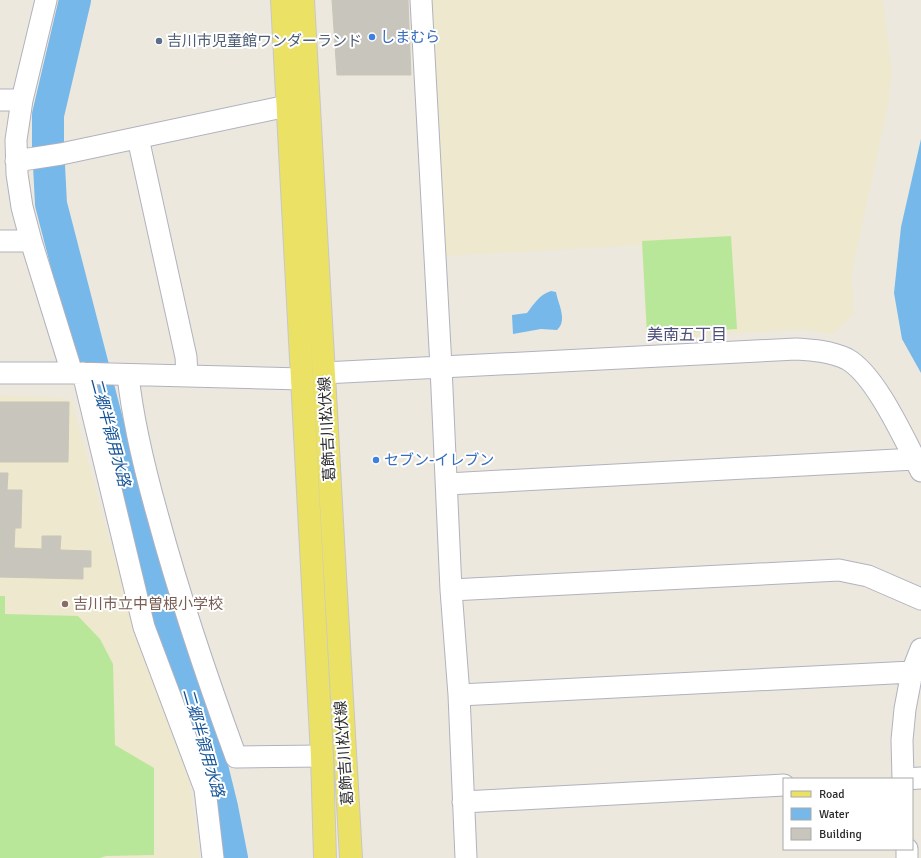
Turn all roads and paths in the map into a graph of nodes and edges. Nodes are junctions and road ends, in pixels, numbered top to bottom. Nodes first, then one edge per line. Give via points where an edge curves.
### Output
1 (46, 0) edge
2 (282, 0) edge
3 (303, 0) edge
4 (421, 0) edge
5 (0, 100) edge
6 (22, 100) junction
7 (287, 106) junction
8 (138, 138) junction
9 (16, 162) junction
10 (0, 241) edge
11 (31, 241) junction
12 (441, 367) junction
13 (0, 373) edge
14 (77, 373) junction
15 (324, 373) junction
16 (121, 375) junction
17 (187, 376) junction
18 (302, 379) junction
19 (918, 465) edge
20 (447, 484) junction
21 (451, 590) junction
22 (921, 599) edge
23 (921, 649) edge
24 (916, 672) edge
25 (459, 695) junction
26 (322, 756) junction
27 (904, 778) edge
28 (783, 785) edge
29 (463, 802) junction
30 (213, 858) edge
31 (325, 858) edge
32 (351, 858) edge
33 (466, 858) edge

1 - 6 street
2 - 7 main road, 葛飾吉川松伏線
3 - 15 main road, 葛飾吉川松伏線
4 - 12 street
5 - 6 street
6 - 9 street via 16,140
7 - 8 street
7 - 18 main road, 葛飾吉川松伏線
8 - 9 street
8 - 17 street via 186,357
9 - 11 street via 22,207
10 - 11 street
11 - 14 street
12 - 15 street
12 - 19 street via 796,349 824,351 847,360 864,375 881,396
12 - 20 street
13 - 14 street
14 - 16 street
14 - 30 street via 144,627 205,789
15 - 32 main road, 葛飾吉川松伏線
16 - 17 street
16 - 26 street via 130,396 148,481 171,565 236,757
17 - 18 street
18 - 26 main road, 葛飾吉川松伏線
19 - 20 street
20 - 21 street
21 - 22 street via 839,570 868,576
21 - 25 street
23 - 24 street
24 - 25 street
24 - 27 street via 905,709 902,740
25 - 29 street
26 - 31 main road, 葛飾吉川松伏線
28 - 29 street
29 - 33 street

